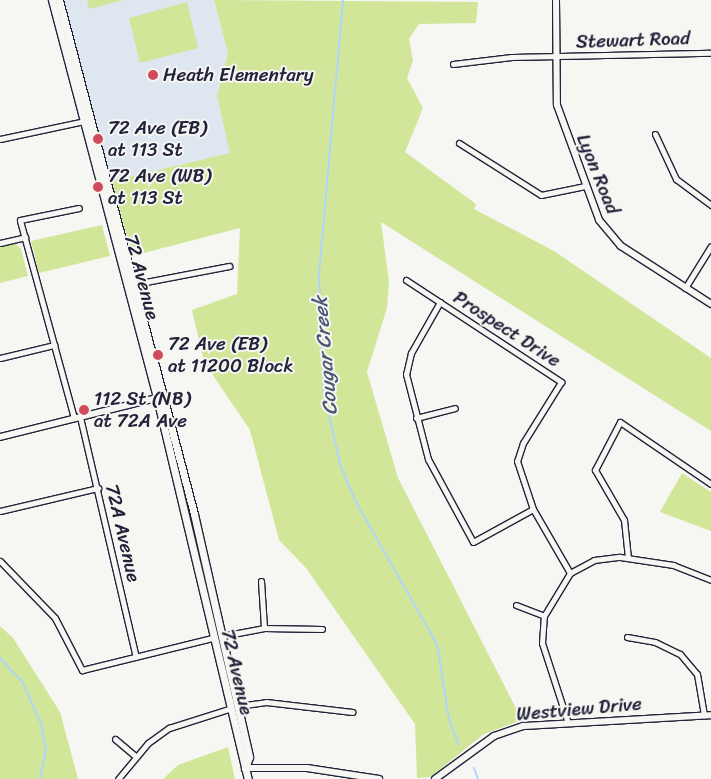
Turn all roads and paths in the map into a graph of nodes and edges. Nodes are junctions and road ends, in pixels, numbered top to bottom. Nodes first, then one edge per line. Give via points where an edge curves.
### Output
1 (52, 0) edge
2 (59, 0) edge
3 (556, 0) edge
4 (711, 53) edge
5 (556, 58) junction
6 (453, 64) dead end
7 (87, 121) junction
8 (655, 134) dead end
9 (0, 139) edge
10 (460, 143) dead end
11 (585, 186) junction
12 (711, 205) edge
13 (79, 208) dead end
14 (25, 237) junction
15 (0, 243) edge
16 (711, 246) edge
17 (229, 266) dead end
18 (406, 280) dead end
19 (135, 284) junction
20 (685, 288) junction
21 (440, 302) junction
22 (711, 304) edge
23 (54, 345) junction
24 (0, 358) edge
25 (164, 396) junction
26 (156, 398) junction
27 (456, 408) dead end
28 (77, 418) junction
29 (416, 418) junction
30 (0, 437) edge
31 (711, 484) edge
32 (98, 488) junction
33 (532, 508) junction
34 (0, 511) edge
35 (628, 558) junction
36 (0, 561) edge
37 (570, 574) junction
38 (711, 580) edge
39 (261, 582) dead end
40 (516, 605) dead end
41 (544, 616) junction
42 (264, 628) junction
43 (322, 629) dead end
44 (222, 636) junction
45 (627, 637) dead end
46 (212, 638) junction
47 (136, 657) junction
48 (238, 706) junction
49 (229, 709) junction
50 (352, 712) dead end
51 (708, 715) edge
52 (568, 723) junction
53 (114, 739) dead end
54 (135, 756) junction
55 (245, 768) junction
56 (118, 779) edge
57 (248, 779) edge
58 (379, 779) edge
59 (435, 779) edge

1 - 7 main road, 72 Avenue
2 - 7 main road, 72 Avenue
3 - 5 street, Lyon Road
4 - 5 street, Stewart Road
5 - 6 street, Stewart Road
5 - 11 street, Lyon Road via 557,105
7 - 9 street
7 - 19 main road, 72 Avenue
7 - 26 main road, 72 Avenue
8 - 12 street via 676,179
10 - 11 street via 541,195
11 - 20 street, Lyon Road via 608,235
13 - 14 street, 72A Avenue via 20,220
14 - 15 street
14 - 23 street, 72A Avenue
16 - 20 street
17 - 19 street, 72 Avenue
18 - 21 street, Prospect Drive
19 - 25 main road, 72 Avenue
20 - 22 street, Lyon Road
21 - 29 street via 421,332 406,371
21 - 33 street, Prospect Drive via 561,382 523,443 517,461
23 - 24 street
23 - 28 street, 72A Avenue
25 - 26 street
25 - 44 main road, 72 Avenue
26 - 28 street
26 - 46 main road, 72 Avenue
27 - 29 street
28 - 30 street
28 - 32 street, 72A Avenue
29 - 33 street via 428,459 473,542
31 - 35 street via 620,422 595,470 624,520
32 - 34 street
32 - 47 street, 72A Avenue
33 - 37 street, Prospect Drive
35 - 37 street via 594,560
35 - 38 street via 673,565
36 - 47 street via 55,618 82,670
37 - 41 street
39 - 42 street
40 - 41 street
41 - 52 street via 542,642
42 - 43 street
42 - 44 street
44 - 48 main road, 72 Avenue
45 - 51 street via 655,642 680,654 697,674
46 - 47 street
46 - 49 main road, 72 Avenue
48 - 50 street via 266,702
48 - 55 main road, 72 Avenue via 250,757
49 - 54 street via 179,722
49 - 55 main road, 72 Avenue
51 - 52 street, Westview Drive
52 - 59 street, Westview Drive via 523,726 494,736
53 - 54 street
54 - 56 street
55 - 57 main road, 72 Avenue
55 - 58 street via 307,768

